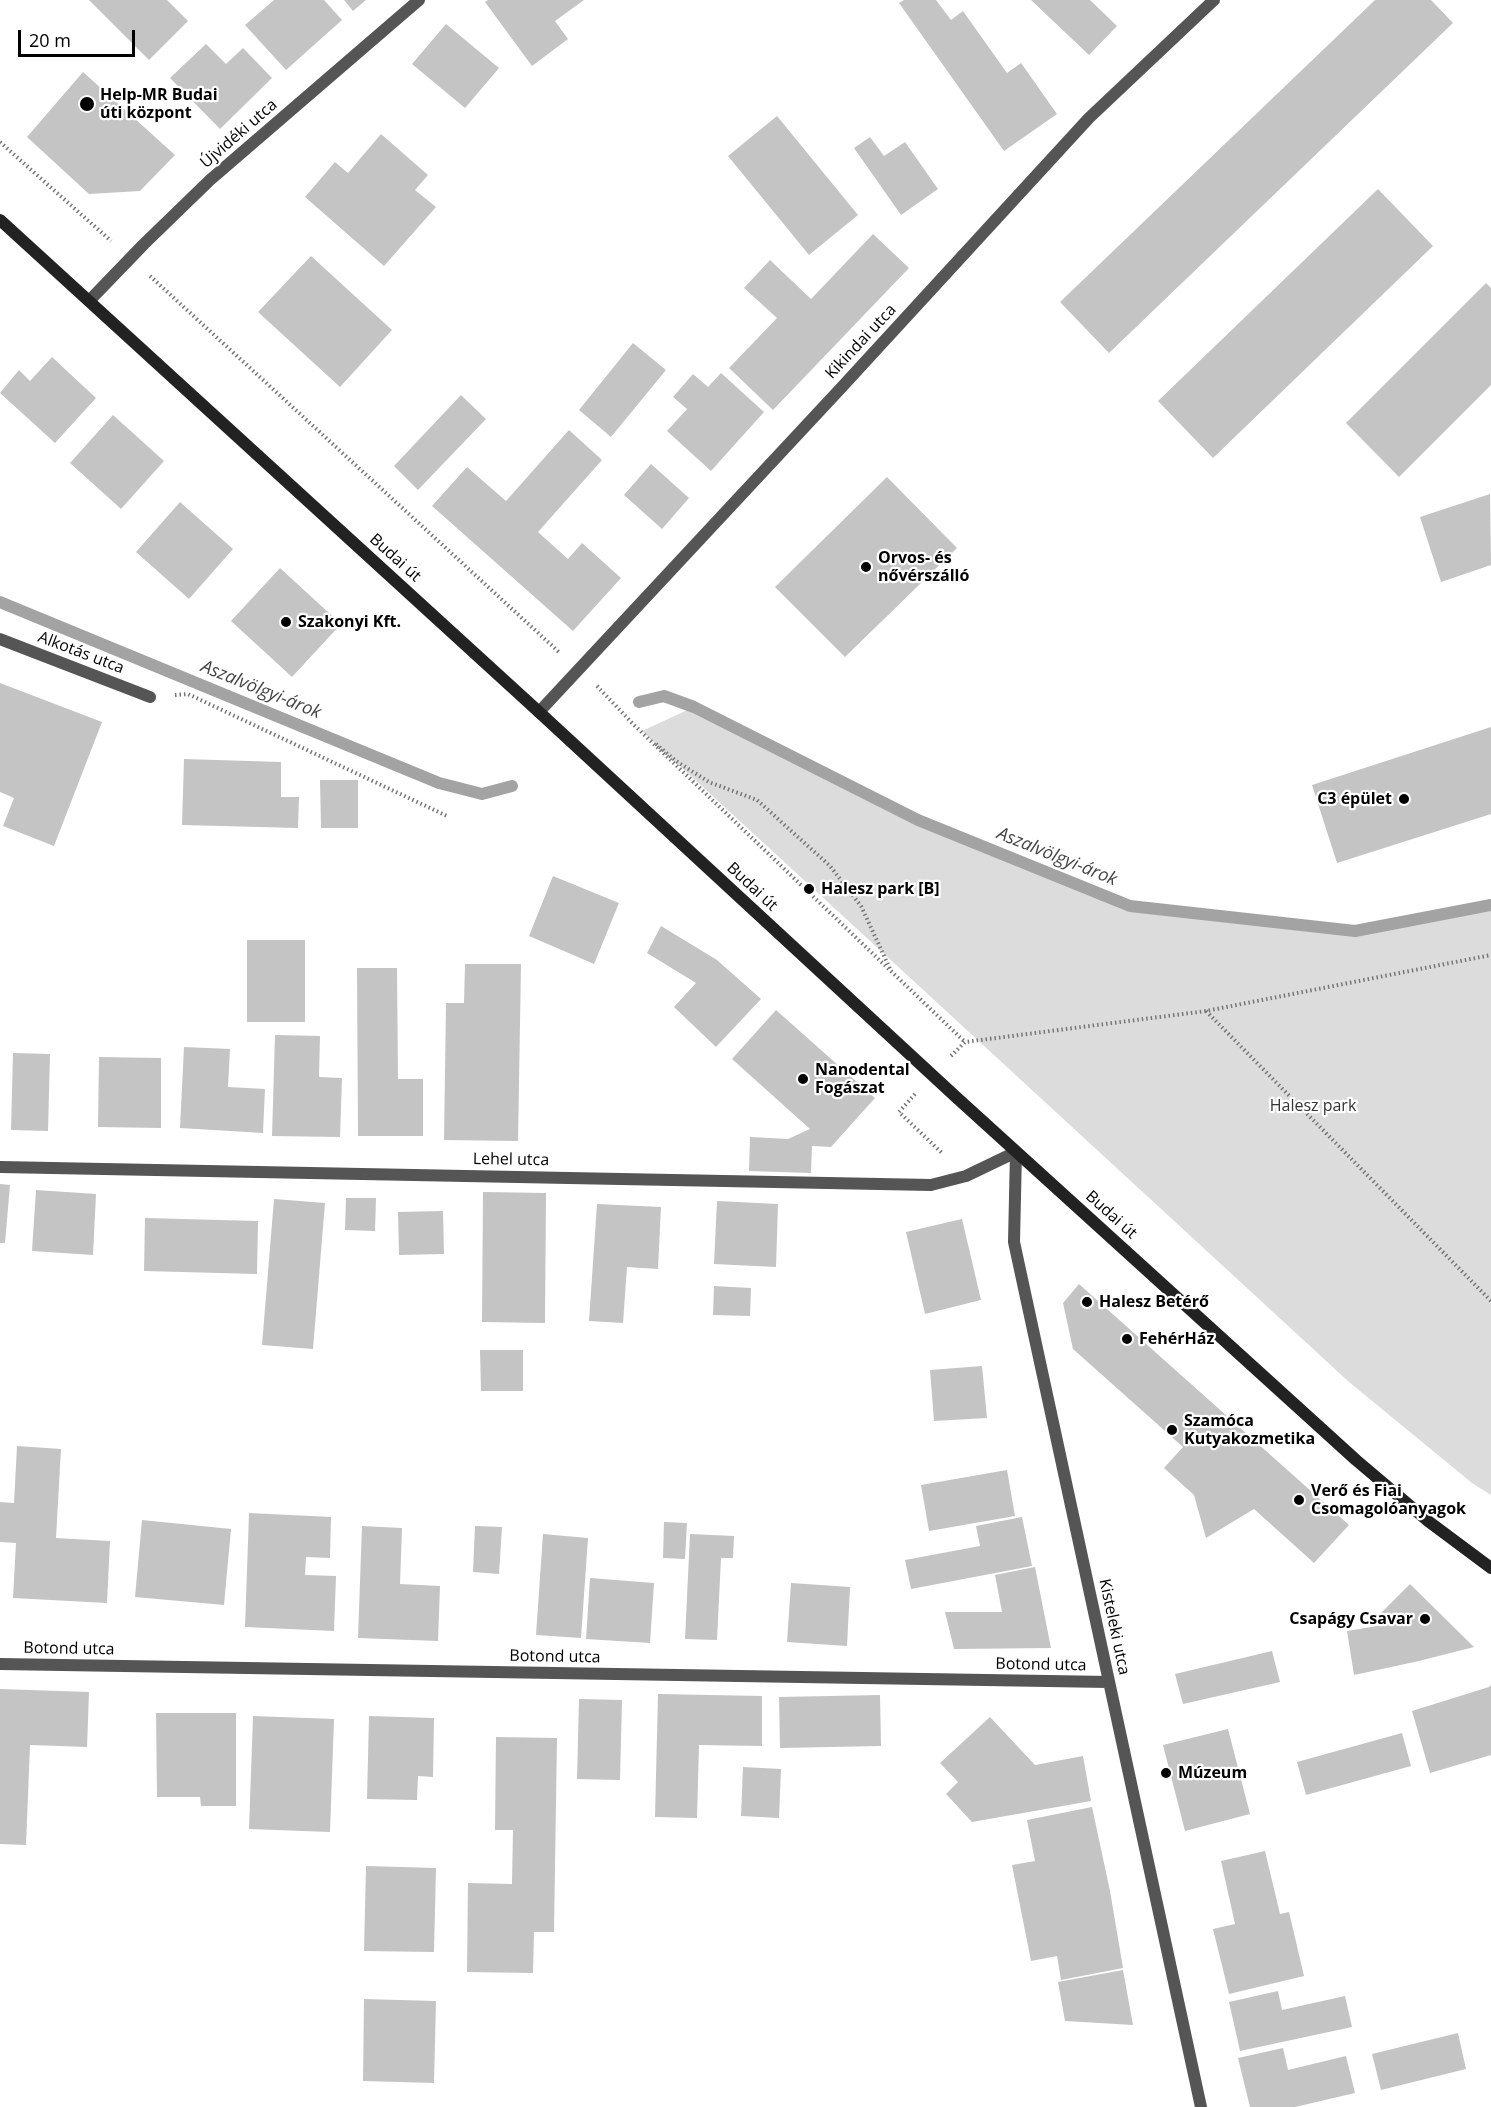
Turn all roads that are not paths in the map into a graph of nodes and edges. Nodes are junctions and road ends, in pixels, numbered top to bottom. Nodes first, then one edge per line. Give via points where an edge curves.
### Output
1 (419, 0) edge
2 (1214, 0) edge
3 (0, 220) edge
4 (89, 302) junction
5 (0, 639) edge
6 (150, 697) road end
7 (539, 712) junction
8 (1016, 1152) junction
9 (0, 1167) edge
10 (1491, 1568) edge
11 (0, 1664) edge
12 (1109, 1682) junction
13 (1201, 2107) edge

1 - 4 street, Újvidéki utca via 210,180
2 - 7 street, Kikindai utca via 1089,118
3 - 4 main road, Budai út
4 - 7 main road, Budai út
5 - 6 street, Alkotás utca
7 - 8 main road, Budai út
8 - 9 street, Lehel utca via 966,1176 930,1185
8 - 10 main road, Budai út via 1356,1460
8 - 12 street, Kisteleki utca via 1014,1242
11 - 12 street, Botond utca
12 - 13 street, Kisteleki utca

